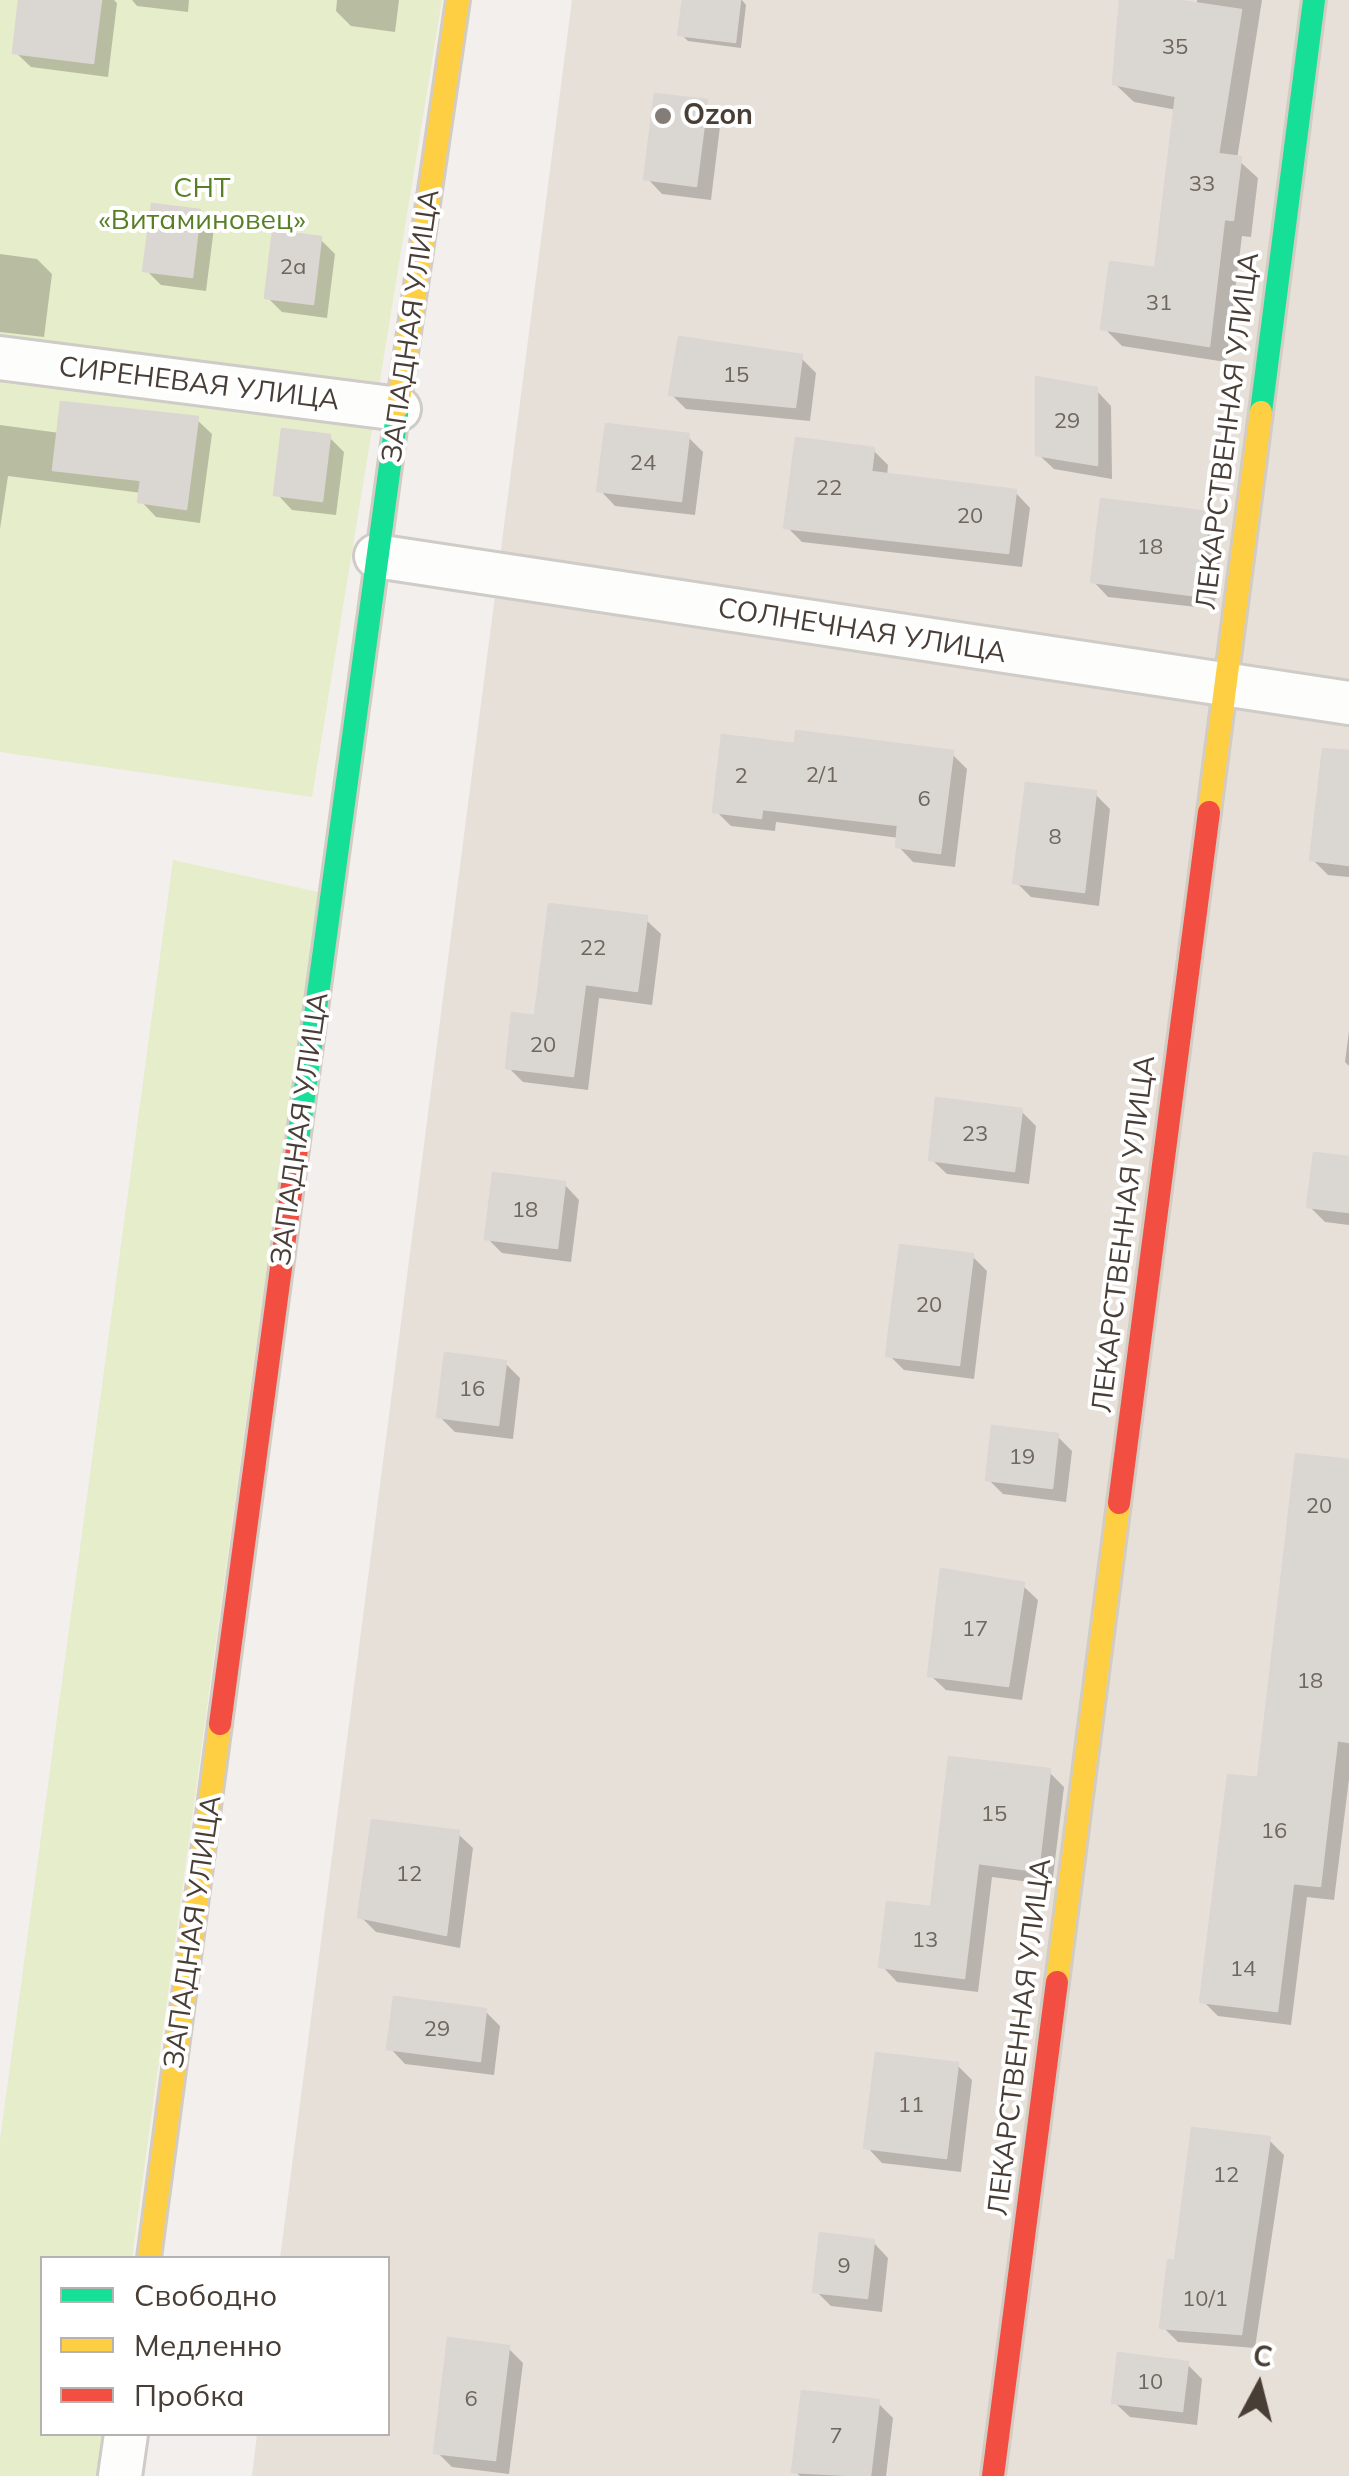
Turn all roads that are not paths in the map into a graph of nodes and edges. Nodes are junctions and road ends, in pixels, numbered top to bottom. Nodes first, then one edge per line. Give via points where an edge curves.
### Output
1 (458, 0) edge
2 (1314, 0) edge
3 (0, 358) edge
4 (399, 409) junction
5 (376, 556) junction
6 (1226, 686) junction
7 (1349, 703) edge
8 (149, 2256) edge
9 (126, 2436) edge
10 (120, 2476) edge
11 (993, 2476) edge

1 - 4 street, ЗАПАДНАЯ УЛИЦА
2 - 6 street, ЛЕКАРСТВЕННАЯ УЛИЦА
3 - 4 street, СИРЕНЕВАЯ УЛИЦА
4 - 5 street, ЗАПАДНАЯ УЛИЦА
5 - 6 street, СОЛНЕЧНАЯ УЛИЦА
5 - 8 street, ЗАПАДНАЯ УЛИЦА
6 - 7 street, СОЛНЕЧНАЯ УЛИЦА
6 - 11 street, ЛЕКАРСТВЕННАЯ УЛИЦА
9 - 10 street

